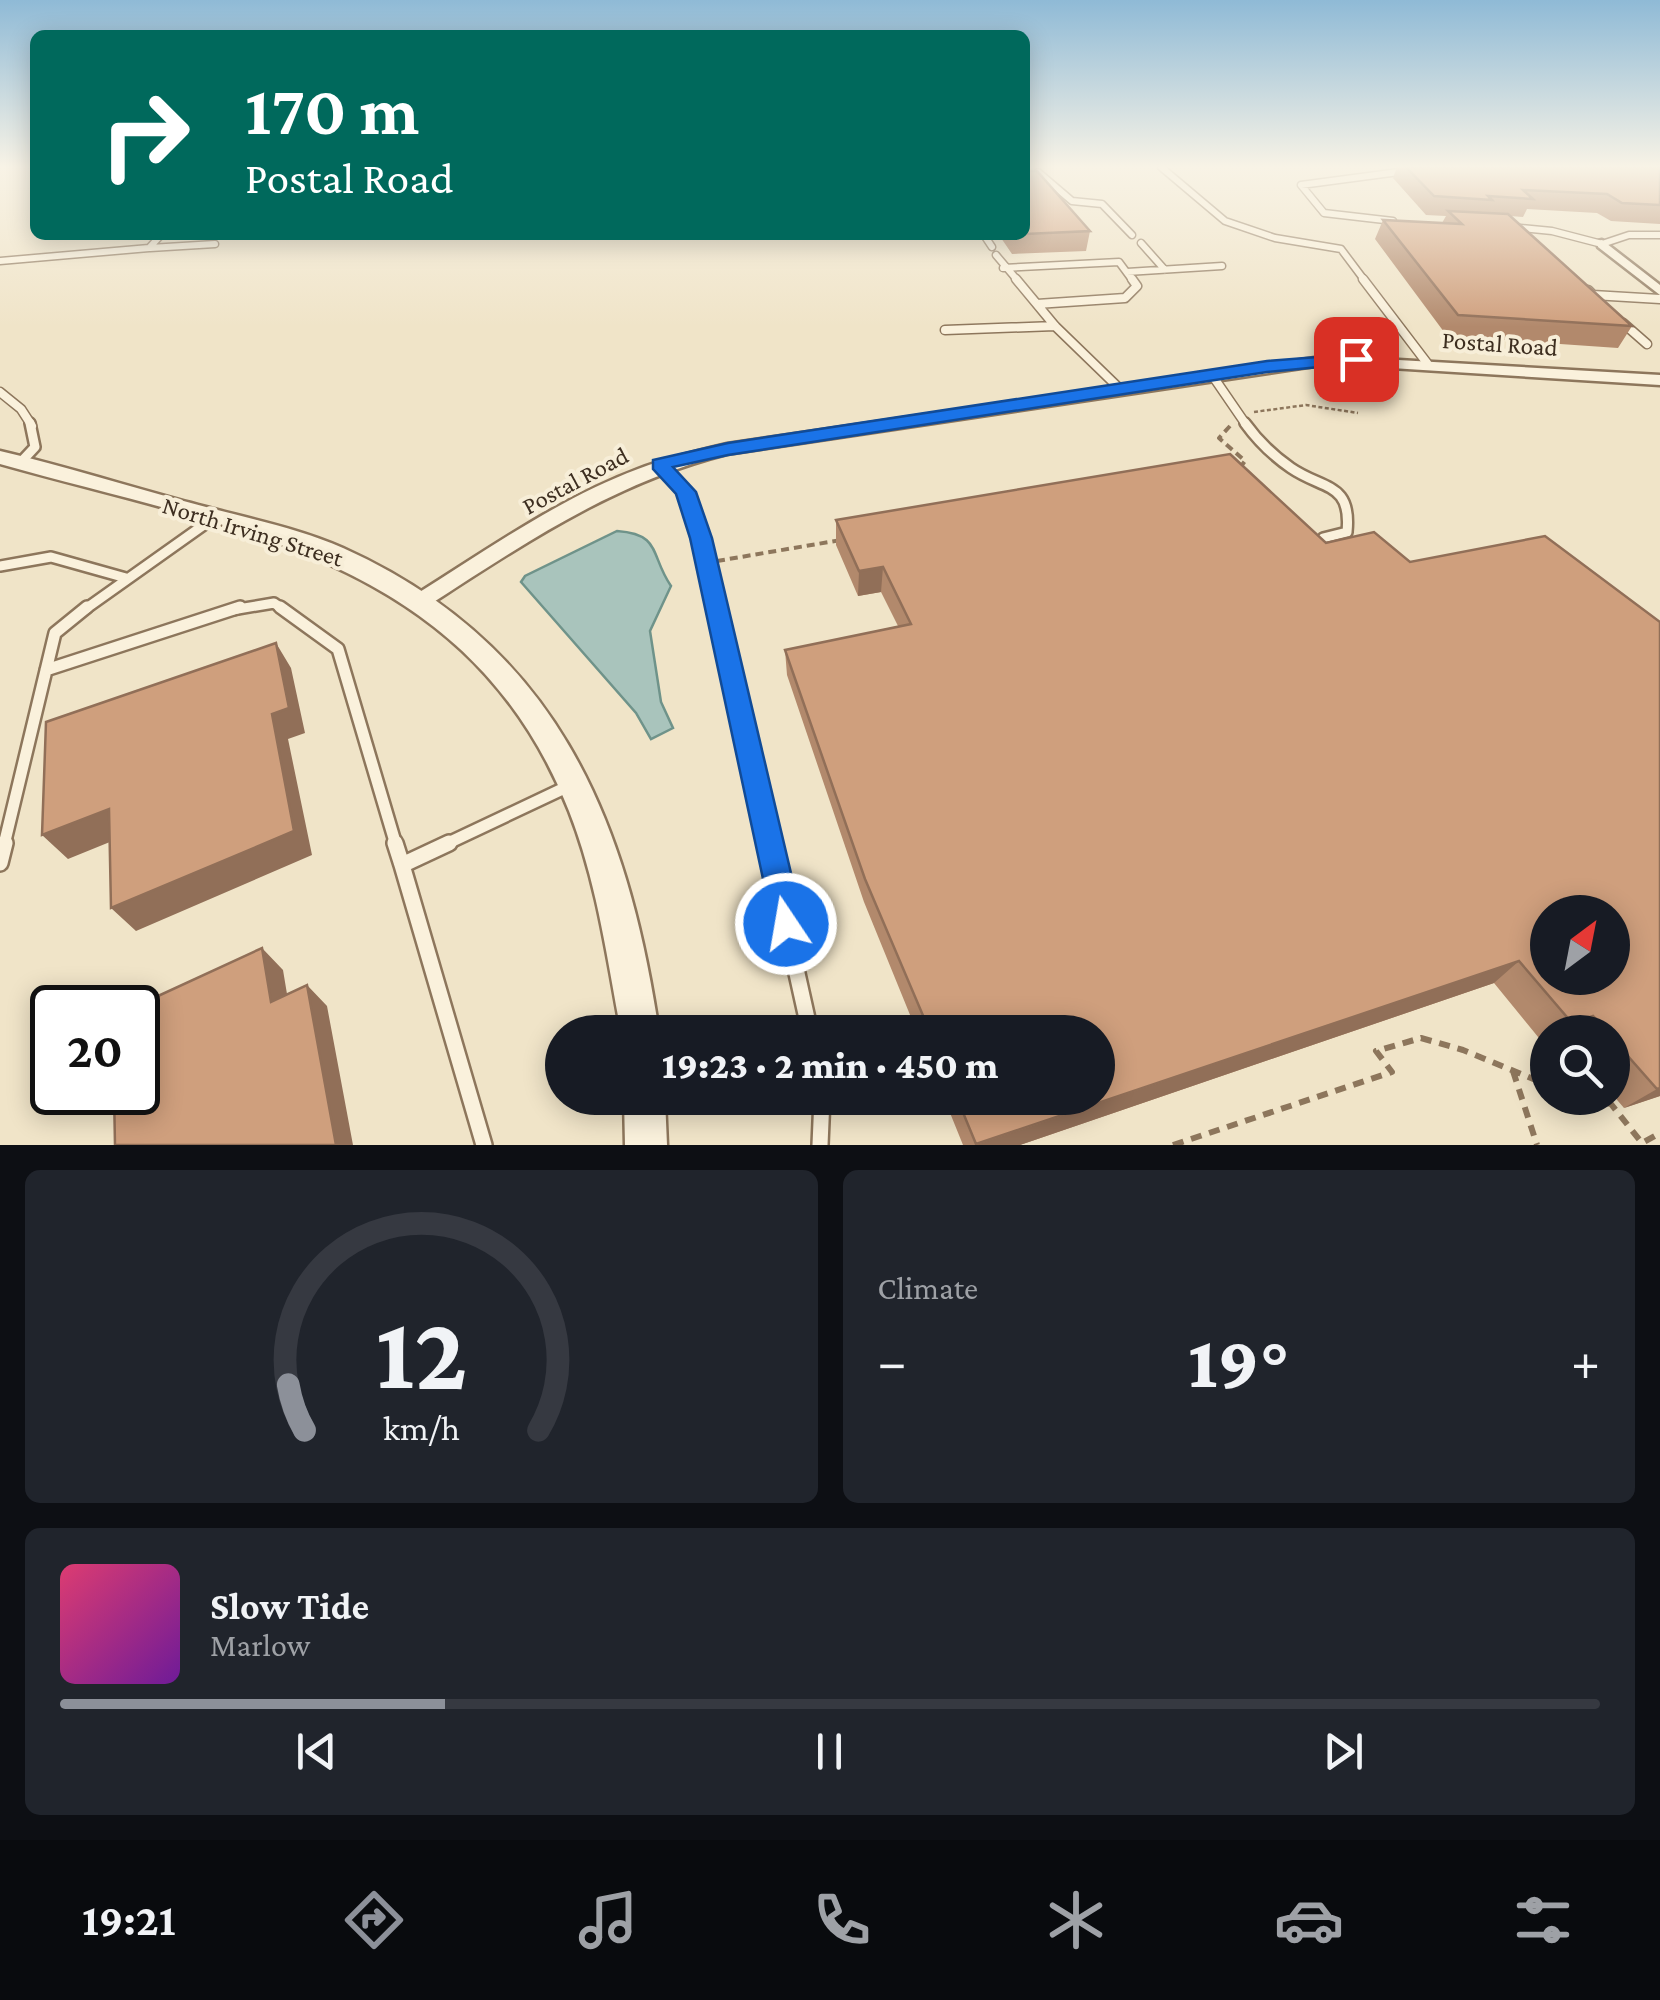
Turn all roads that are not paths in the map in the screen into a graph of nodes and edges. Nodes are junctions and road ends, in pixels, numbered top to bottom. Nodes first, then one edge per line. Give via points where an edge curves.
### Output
1 (1118, 220) edge
2 (1223, 220) edge
3 (1394, 220) edge
4 (1409, 222) edge
5 (1500, 227) edge
6 (1132, 235) dead end
7 (1660, 235) edge
8 (157, 240) edge
9 (987, 240) edge
10 (215, 244) dead end
11 (1141, 244) dead end
12 (1602, 244) junction
13 (150, 248) junction
14 (0, 261) edge
15 (1222, 266) dead end
16 (1003, 268) junction
17 (1165, 270) junction
18 (1127, 272) junction
19 (1580, 283) edge
20 (1660, 291) edge
21 (1593, 295) junction
22 (1660, 299) edge
23 (1037, 304) junction
24 (1604, 306) edge
25 (1616, 316) edge
26 (1055, 326) junction
27 (945, 330) dead end
28 (1646, 344) dead end
29 (1426, 363) junction
30 (1212, 375) junction
31 (1660, 380) edge
32 (1120, 389) junction
33 (0, 392) edge
34 (10, 460) edge
35 (660, 464) junction
36 (215, 517) junction
37 (1323, 538) edge
38 (0, 566) edge
39 (126, 578) junction
40 (422, 600) junction
41 (46, 670) junction
42 (575, 784) junction
43 (0, 863) edge
44 (402, 865) junction
45 (637, 1015) edge
46 (806, 1015) edge
47 (645, 1115) edge
48 (821, 1115) edge
49 (484, 1145) edge
50 (646, 1145) edge
51 (820, 1145) edge

1 - 6 lane
2 - 29 lane via 1341,249
3 - 4 lane
5 - 12 lane
7 - 12 lane
8 - 13 lane
9 - 16 lane
10 - 13 lane
11 - 17 lane
12 - 20 street
13 - 14 lane
15 - 17 lane
16 - 18 lane via 1120,262
16 - 23 lane
17 - 18 lane
18 - 23 lane via 1137,290 1125,298
19 - 21 lane
21 - 22 lane
21 - 24 lane
23 - 26 lane
25 - 28 lane
26 - 27 lane
26 - 32 lane
29 - 30 street, Postal Road via 1328,360
29 - 31 street, Postal Road
30 - 32 street, Postal Road
30 - 37 lane via 1258,442 1294,470 1337,490 1349,510 1347,532
32 - 35 street, Postal Road
33 - 34 lane via 28,414 35,429 35,447
34 - 36 street, North Irving Street
35 - 40 street, Postal Road via 584,498
35 - 46 lane via 686,492 708,563
36 - 39 lane
36 - 40 street, North Irving Street via 332,552
38 - 39 lane via 51,557
39 - 41 lane via 55,633
40 - 42 street, North Irving Street via 507,676
41 - 43 lane
41 - 44 lane via 250,604 274,603 338,649
42 - 44 lane
42 - 45 street, North Irving Street via 623,926
44 - 49 lane
47 - 50 street
48 - 51 lane

